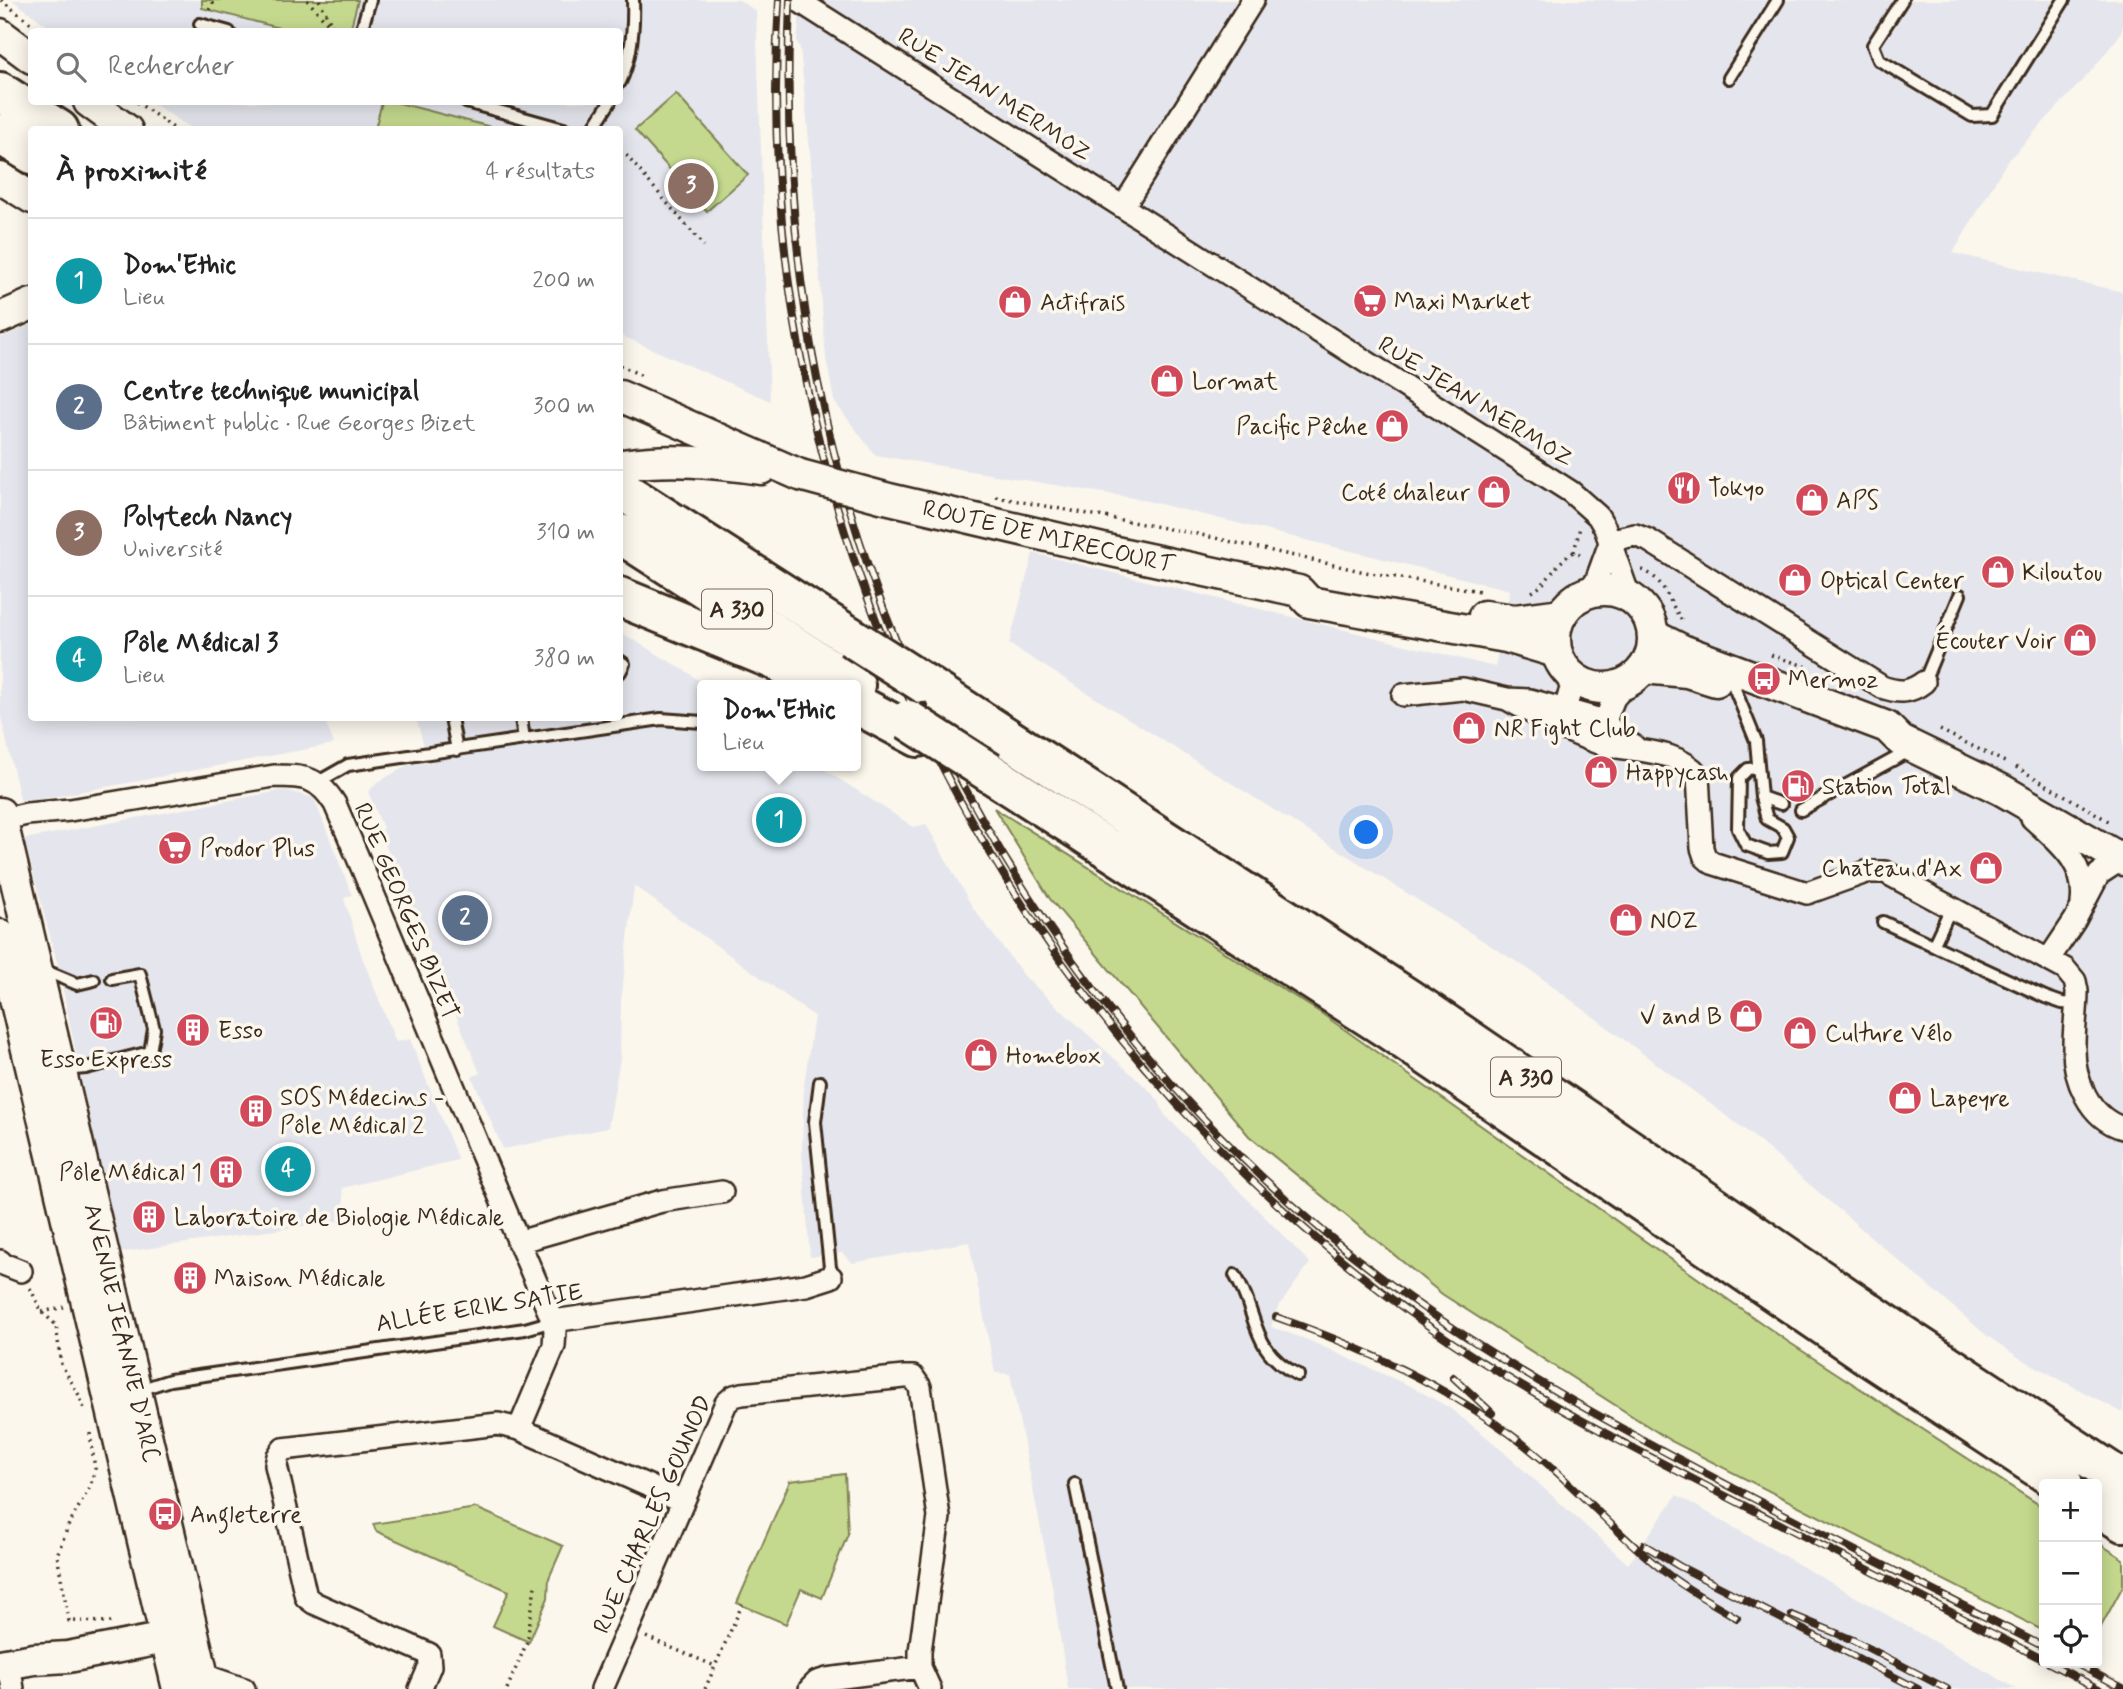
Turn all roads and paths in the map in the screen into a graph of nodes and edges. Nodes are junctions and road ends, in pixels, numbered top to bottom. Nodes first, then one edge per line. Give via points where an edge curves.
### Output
1 (1, 0) edge
2 (307, 0) edge
3 (319, 0) edge
4 (370, 0) edge
5 (633, 0) edge
6 (1253, 0) edge
7 (1778, 0) edge
8 (1902, 0) edge
9 (2064, 0) edge
10 (802, 3) dead end
11 (200, 24) dead end
12 (37, 28) edge
13 (214, 28) edge
14 (332, 28) edge
15 (333, 28) edge
16 (362, 28) edge
17 (0, 34) edge
18 (28, 55) edge
19 (623, 72) edge
20 (1729, 78) dead end
21 (0, 92) edge
22 (93, 105) edge
23 (141, 105) edge
24 (478, 105) edge
25 (608, 105) edge
26 (53, 126) edge
27 (122, 126) edge
28 (170, 126) edge
29 (553, 126) edge
30 (595, 126) edge
31 (0, 134) edge
32 (28, 152) edge
33 (623, 154) edge
34 (0, 178) edge
35 (28, 196) edge
36 (1123, 207) junction
37 (704, 246) dead end
38 (28, 306) edge
39 (0, 318) edge
40 (623, 397) edge
41 (800, 475) junction
42 (623, 482) edge
43 (623, 484) edge
44 (623, 536) edge
45 (1611, 540) junction
46 (1299, 591) junction
47 (1592, 592) junction
48 (1960, 595) dead end
49 (1629, 596) junction
50 (623, 598) edge
51 (1562, 614) junction
52 (1654, 636) junction
53 (1561, 661) junction
54 (1636, 676) junction
55 (811, 680) edge
56 (846, 680) edge
57 (1924, 682) joint
58 (1734, 687) junction
59 (861, 690) edge
60 (1403, 695) dead end
61 (1507, 699) junction
62 (861, 706) edge
63 (1565, 710) junction
64 (452, 721) edge
65 (521, 721) edge
66 (1605, 721) junction
67 (697, 722) edge
68 (599, 723) edge
69 (913, 728) junction
70 (1576, 734) junction
71 (524, 739) junction
72 (1907, 745) junction
73 (457, 750) junction
74 (1642, 751) junction
75 (1758, 768) junction
76 (318, 782) junction
77 (2002, 790) junction
78 (1761, 797) junction
79 (1781, 804) dead end
80 (1801, 810) dead end
81 (1, 818) edge
82 (2122, 860) edge
83 (2082, 903) junction
84 (1951, 908) junction
85 (1883, 922) dead end
86 (0, 935) edge
87 (1933, 946) junction
88 (2049, 959) junction
89 (36, 968) junction
90 (113, 979) dead end
91 (94, 980) dead end
92 (7, 995) edge
93 (2077, 1004) junction
94 (45, 1066) junction
95 (820, 1082) dead end
96 (2123, 1128) edge
97 (722, 1192) dead end
98 (518, 1242) junction
99 (0, 1261) edge
100 (21, 1271) joint
101 (1235, 1275) dead end
102 (831, 1277) joint
103 (58, 1308) dead end
104 (42, 1312) junction
105 (553, 1321) junction
106 (1298, 1375) dead end
107 (136, 1391) junction
108 (88, 1418) dead end
109 (89, 1429) dead end
110 (519, 1429) junction
111 (2055, 1479) edge
112 (2123, 1480) edge
113 (1075, 1484) dead end
114 (683, 1501) junction
115 (2102, 1509) edge
116 (2123, 1522) edge
117 (535, 1586) dead end
118 (742, 1605) dead end
119 (119, 1622) dead end
120 (628, 1629) junction
121 (179, 1635) junction
122 (715, 1666) junction
123 (920, 1667) junction
124 (7, 1672) edge
125 (191, 1684) edge
126 (244, 1689) edge
127 (420, 1689) edge
128 (507, 1689) edge
129 (602, 1689) edge
130 (705, 1689) edge
131 (810, 1689) edge
132 (930, 1689) edge
133 (1117, 1689) edge

1 - 12 path
2 - 14 path
3 - 15 path
4 - 16 lane
5 - 19 lane via 634,21
6 - 36 street
7 - 20 lane
8 - 9 lane via 1873,45 1879,60 1972,116 1992,116
10 - 36 street, RUE JEAN MERMOZ
11 - 13 lane
17 - 18 main road
21 - 26 highway
22 - 27 main road
23 - 28 path
24 - 29 lane
25 - 30 lane
31 - 32 highway
33 - 37 path
34 - 35 main road
36 - 45 street, RUE JEAN MERMOZ via 1571,492 1598,516
38 - 39 main road
40 - 41 main road, ROUTE DE MIRECOURT
41 - 42 main road, ROUTE DE MIRECOURT via 690,461 652,461
41 - 46 main road, ROUTE DE MIRECOURT, bridge
43 - 112 highway, A 330, bridge via 1413,1001
44 - 56 highway, A 330
45 - 47 street
45 - 49 street, RUE JEAN MERMOZ
45 - 57 street via 1635,535 1648,540 1882,687 1910,691
46 - 51 main road, ROUTE DE MIRECOURT via 1312,584 1516,620
46 - 53 main road, ROUTE DE MIRECOURT via 1309,602 1517,639
47 - 49 main road
47 - 51 main road via 1580,596
48 - 57 lane
49 - 52 main road via 1646,613
50 - 55 highway
51 - 53 main road via 1555,639
52 - 54 main road via 1650,659
52 - 72 main road via 1887,727
53 - 54 main road via 1574,679 1594,688 1605,689
53 - 63 street via 1571,688
54 - 58 main road via 1687,672
54 - 66 street via 1614,698
58 - 72 main road via 1882,744
58 - 75 lane via 1756,741
59 - 69 highway, A 330
60 - 61 street via 1463,689
61 - 63 street
61 - 70 street
62 - 69 highway
63 - 66 street
63 - 70 street
64 - 73 lane
65 - 71 lane
66 - 70 street
66 - 74 street via 1613,732
67 - 68 lane
68 - 71 lane
69 - 111 highway, A 330, bridge via 1370,1017
70 - 74 street
71 - 73 lane
72 - 77 main road
72 - 80 lane
73 - 76 lane via 348,765
74 - 84 street via 1685,762 1698,775 1702,848 1712,863 1807,893 1876,870
75 - 78 lane
75 - 78 lane via 1748,769 1739,778 1738,829 1746,845 1768,853 1782,852 1788,838 1783,828 1767,818
76 - 81 street via 296,776 254,778
76 - 98 street, RUE GEORGES BIZET via 335,804
77 - 82 main road
77 - 83 street via 2068,852 2080,870
78 - 79 lane
81 - 89 main road, AVENUE JEANNE D'ARC
82 - 83 street via 2099,874
83 - 88 street
84 - 87 lane
84 - 88 street
85 - 87 lane
86 - 92 main road, AVENUE JEANNE D'ARC
87 - 93 lane via 2045,997
88 - 93 street via 2071,974
89 - 91 lane via 77,984
89 - 94 main road, AVENUE JEANNE D'ARC
90 - 94 lane via 140,974 154,1029 150,1052 86,1068
92 - 94 main road, AVENUE JEANNE D'ARC
93 - 96 street via 2074,1060 2083,1090 2100,1116
94 - 107 main road, AVENUE JEANNE D'ARC
94 - 121 main road, AVENUE JEANNE D'ARC
95 - 102 lane via 815,1122
97 - 98 street via 662,1201
98 - 105 street, RUE GEORGES BIZET
99 - 100 street
100 - 104 path
101 - 106 lane via 1258,1335 1284,1368
102 - 105 street, ALLÉE ERIK SATIE via 806,1285
103 - 104 path
104 - 108 path via 56,1325 61,1364
105 - 107 lane, ALLÉE ERIK SATIE via 525,1329 170,1380
105 - 110 street via 554,1346
107 - 121 main road, AVENUE JEANNE D'ARC
109 - 119 path via 95,1469 57,1555 69,1621
110 - 114 street
110 - 127 street via 498,1424 471,1427 293,1447 278,1456 276,1465 306,1597 429,1654 430,1666
113 - 133 lane
114 - 120 street, RUE CHARLES GOUNOD
114 - 123 street, RUE CHARLES GOUNOD via 726,1403 734,1395 913,1377 920,1387 939,1517
115 - 116 highway
117 - 128 path via 527,1642
118 - 122 path
120 - 122 path
120 - 129 street, RUE CHARLES GOUNOD
121 - 124 main road
121 - 125 main road, AVENUE JEANNE D'ARC
122 - 130 path
123 - 131 street via 827,1679
123 - 132 street, RUE CHARLES GOUNOD
125 - 126 street

